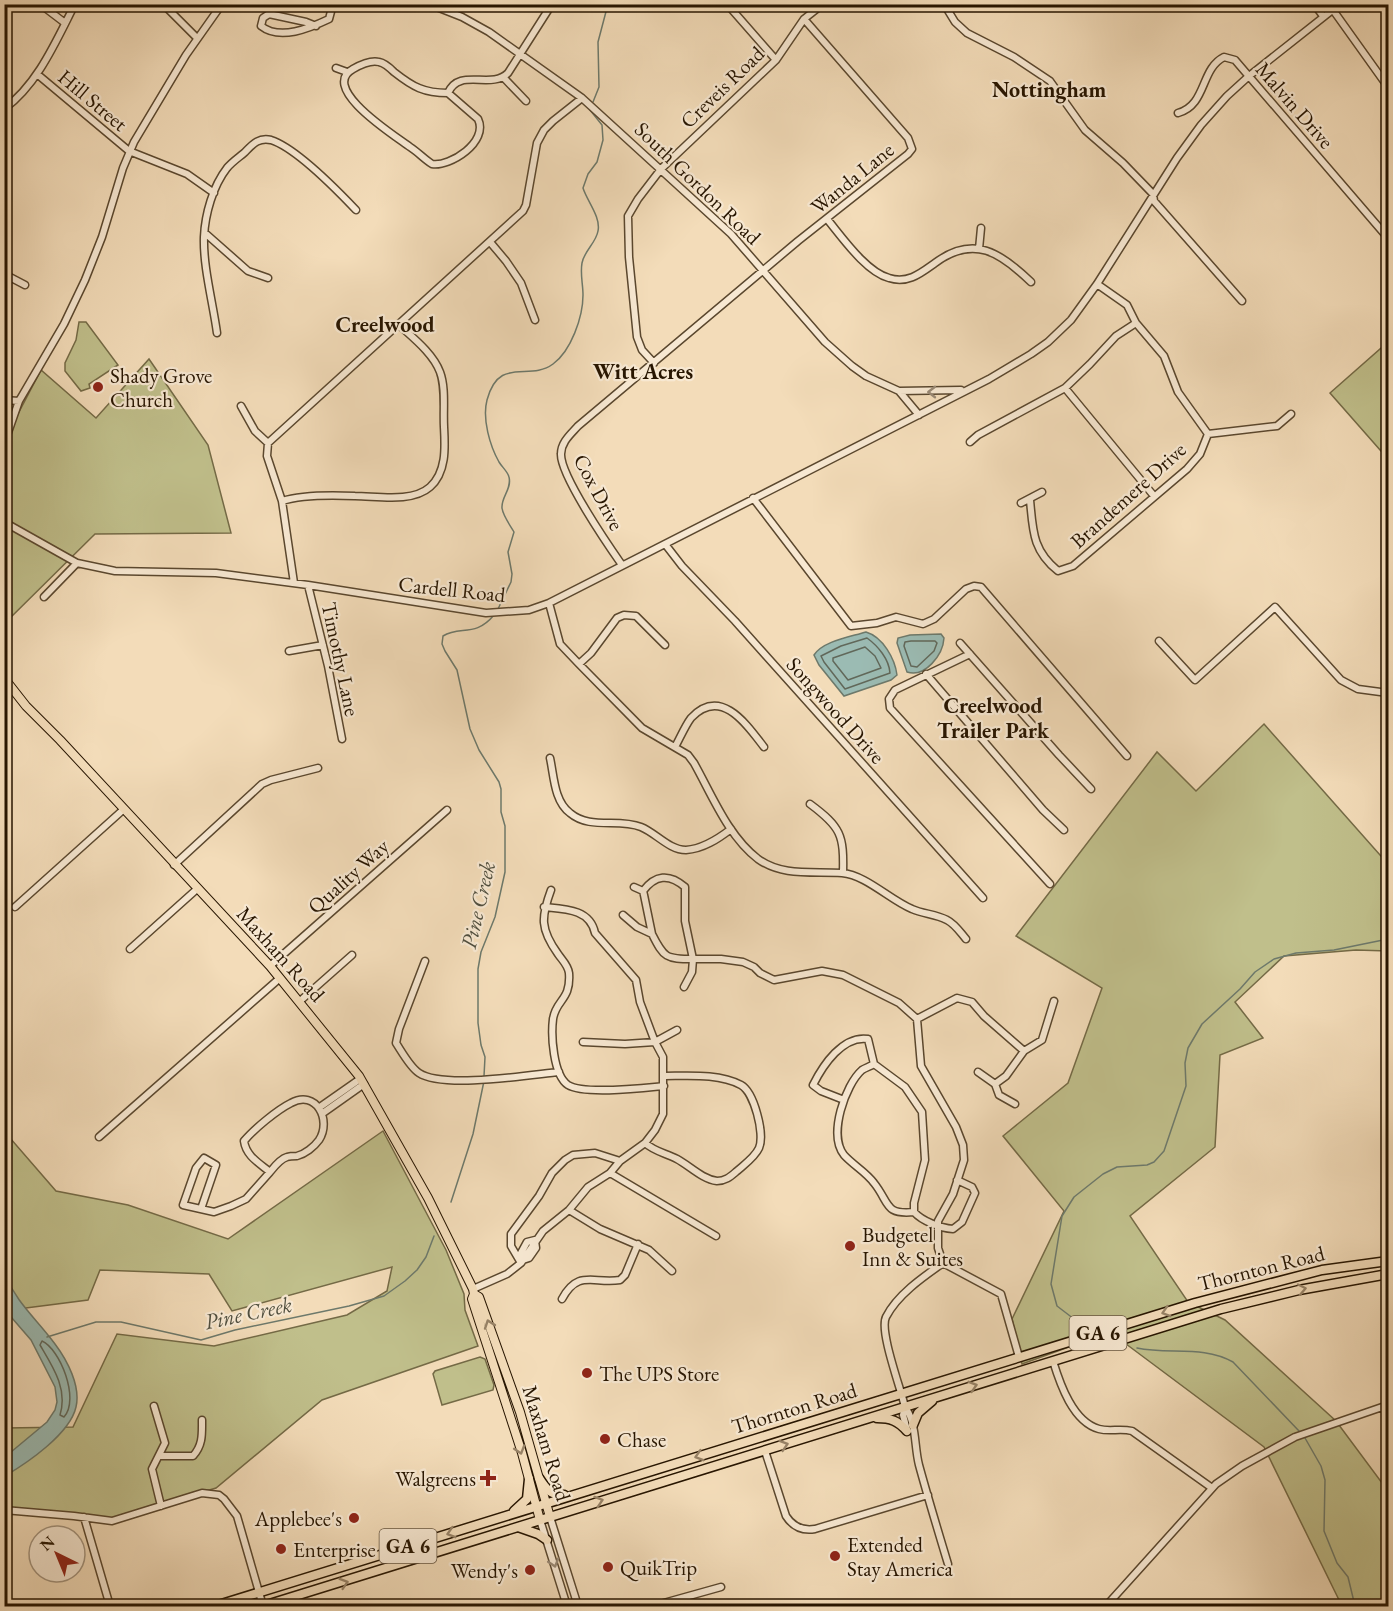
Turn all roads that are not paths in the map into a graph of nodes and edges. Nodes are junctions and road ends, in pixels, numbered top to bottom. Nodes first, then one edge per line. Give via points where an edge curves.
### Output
1 (40, 4) edge
2 (75, 4) edge
3 (163, 4) edge
4 (222, 4) edge
5 (333, 4) edge
6 (429, 4) edge
7 (552, 4) edge
8 (727, 4) edge
9 (823, 4) edge
10 (944, 4) edge
11 (1314, 4) edge
12 (1340, 4) edge
13 (1333, 10) junction
14 (1323, 16) junction
15 (804, 20) junction
16 (65, 23) junction
17 (316, 26) junction
18 (197, 38) junction
19 (521, 53) junction
20 (776, 60) junction
21 (336, 68) dead end
22 (347, 72) junction
23 (37, 74) junction
24 (1249, 76) junction
25 (503, 77) junction
26 (1389, 87) edge
27 (448, 93) junction
28 (582, 98) junction
29 (526, 101) dead end
30 (4, 109) edge
31 (1178, 113) dead end
32 (129, 152) junction
33 (662, 169) junction
34 (213, 192) junction
35 (1153, 194) junction
36 (356, 210) dead end
37 (827, 219) junction
38 (981, 228) dead end
39 (205, 233) junction
40 (1389, 238) edge
41 (490, 242) junction
42 (979, 249) junction
43 (764, 271) junction
44 (4, 274) edge
45 (268, 278) dead end
46 (1031, 282) dead end
47 (1096, 284) junction
48 (25, 285) dead end
49 (1242, 300) dead end
50 (535, 320) dead end
51 (1136, 323) junction
52 (398, 324) junction
53 (216, 333) dead end
54 (654, 363) junction
55 (1065, 388) junction
56 (964, 390) junction
57 (899, 391) junction
58 (4, 400) edge
59 (20, 401) junction
60 (241, 406) dead end
61 (1291, 414) dead end
62 (919, 415) junction
63 (1208, 434) junction
64 (970, 442) dead end
65 (268, 443) junction
66 (4, 444) edge
67 (1042, 492) dead end
68 (1154, 495) junction
69 (753, 498) junction
70 (1030, 500) junction
71 (282, 501) junction
72 (1021, 503) dead end
73 (4, 522) edge
74 (665, 544) junction
75 (76, 563) junction
76 (622, 565) junction
77 (294, 583) junction
78 (308, 585) junction
79 (44, 597) dead end
80 (549, 603) junction
81 (1159, 641) dead end
82 (960, 643) dead end
83 (323, 645) junction
84 (665, 645) dead end
85 (289, 651) dead end
86 (970, 654) junction
87 (579, 664) junction
88 (926, 674) junction
89 (4, 678) edge
90 (1389, 693) edge
91 (342, 740) dead end
92 (675, 747) junction
93 (764, 747) dead end
94 (1127, 756) dead end
95 (550, 758) dead end
96 (318, 768) dead end
97 (1091, 789) dead end
98 (810, 804) dead end
99 (124, 809) junction
100 (447, 810) dead end
101 (731, 829) junction
102 (1064, 830) dead end
103 (174, 865) junction
104 (843, 873) junction
105 (1050, 884) dead end
106 (634, 887) dead end
107 (197, 889) junction
108 (551, 890) dead end
109 (643, 891) junction
110 (983, 897) dead end
111 (15, 907) dead end
112 (544, 907) junction
113 (623, 915) dead end
114 (652, 934) junction
115 (966, 939) dead end
116 (130, 949) dead end
117 (352, 955) dead end
118 (693, 959) junction
119 (425, 961) dead end
120 (270, 966) junction
121 (280, 978) junction
122 (684, 987) dead end
123 (300, 1001) junction
124 (1054, 1001) dead end
125 (917, 1019) junction
126 (677, 1030) dead end
127 (583, 1042) dead end
128 (655, 1042) junction
129 (1024, 1050) junction
130 (874, 1064) junction
131 (559, 1072) junction
132 (978, 1072) dead end
133 (663, 1076) junction
134 (362, 1082) junction
135 (995, 1084) junction
136 (664, 1086) junction
137 (844, 1100) junction
138 (1015, 1104) dead end
139 (321, 1110) junction
140 (99, 1137) dead end
141 (645, 1143) junction
142 (620, 1161) junction
143 (270, 1172) junction
144 (610, 1173) junction
145 (957, 1180) junction
146 (201, 1209) junction
147 (569, 1210) junction
148 (914, 1212) junction
149 (938, 1225) junction
150 (716, 1236) dead end
151 (638, 1244) junction
152 (522, 1261) junction
153 (1389, 1261) edge
154 (943, 1263) junction
155 (672, 1271) dead end
156 (1389, 1274) edge
157 (473, 1291) junction
158 (562, 1299) dead end
159 (1019, 1357) junction
160 (1053, 1361) junction
161 (493, 1365) junction
162 (902, 1394) junction
163 (940, 1396) junction
164 (154, 1406) dead end
165 (1386, 1406) edge
166 (905, 1407) junction
167 (519, 1409) junction
168 (1389, 1417) edge
169 (865, 1419) junction
170 (202, 1420) dead end
171 (910, 1428) junction
172 (765, 1451) junction
173 (160, 1456) junction
174 (539, 1478) junction
175 (529, 1479) junction
176 (1212, 1488) junction
177 (928, 1495) junction
178 (571, 1496) junction
179 (546, 1503) junction
180 (161, 1506) junction
181 (536, 1506) junction
182 (4, 1510) edge
183 (507, 1515) junction
184 (84, 1517) junction
185 (550, 1517) junction
186 (540, 1520) junction
187 (518, 1527) junction
188 (547, 1540) junction
189 (948, 1564) dead end
190 (721, 1587) dead end
191 (259, 1593) junction
192 (288, 1599) junction
193 (110, 1606) edge
194 (215, 1606) edge
195 (263, 1606) edge
196 (280, 1606) edge
197 (567, 1606) edge
198 (578, 1606) edge
199 (653, 1606) edge
200 (1106, 1606) edge

1 - 16 street
2 - 16 street
3 - 18 street
4 - 18 street
5 - 17 street via 329,19
6 - 19 street, South Gordon Road via 462,17
7 - 19 street
8 - 20 street
9 - 15 street, Creveis Road
10 - 35 street via 954,22 968,33 1050,81 1084,130
11 - 14 street
12 - 13 street
13 - 14 street
13 - 26 street
14 - 24 street
15 - 20 street, Creveis Road
15 - 37 street, Wanda Lane via 911,143 912,150
16 - 23 street
17 - 17 street via 282,33 261,27 263,18 269,14
18 - 32 street
19 - 25 street
19 - 28 street, South Gordon Road
20 - 33 street, Creveis Road
21 - 22 street
22 - 27 street via 380,62 424,92
22 - 27 street via 344,83 348,94 372,120 432,164 445,163 470,148 480,136 478,119
23 - 30 street
23 - 32 street, Hill Street
24 - 31 street, Malvin Drive via 1235,60 1224,57 1216,61 1196,102
24 - 35 street via 1201,125
24 - 40 street, Malvin Drive
25 - 27 street via 491,81 460,80
25 - 29 street
28 - 33 street, South Gordon Road
28 - 41 street via 544,130 534,152 525,208
32 - 34 street, Hill Street via 187,174
32 - 59 street via 85,280
33 - 43 street, South Gordon Road
33 - 54 street, Creveis Road via 638,199 627,226 637,337
34 - 36 street via 229,166 253,143 263,139 293,152
34 - 39 street
35 - 47 street
35 - 49 street via 1154,201
37 - 42 street via 868,265 898,280 917,276 949,254
37 - 43 street, Wanda Lane
38 - 42 street
39 - 45 street via 248,271
39 - 53 street via 205,264
41 - 50 street via 521,283
41 - 52 street
42 - 46 street via 1002,257
43 - 54 street, Cox Drive
43 - 57 street, South Gordon Road via 825,342 852,366
44 - 48 street
47 - 51 street, Brandemere Drive via 1127,305
47 - 56 street via 1071,320 1048,342 1013,366
51 - 55 street via 1116,336
51 - 63 street, Brandemere Drive via 1164,356 1178,392
52 - 65 street
52 - 71 street via 440,371 445,452 434,482 421,493 408,496
54 - 76 street, Cox Drive via 578,426 562,446 567,472 592,521
55 - 64 street
55 - 68 street
56 -> 57 street
56 - 62 street, Cardell Road
57 - 62 street, South Gordon Road
58 - 59 street
59 - 66 street
60 - 65 street via 255,431
61 - 63 street via 1277,426
62 - 69 street, Cardell Road
63 - 68 street, Brandemere Drive via 1200,454
65 - 71 street via 267,456
67 - 70 street
68 - 70 street, Brandemere Drive via 1073,566 1058,571 1046,561 1034,538
69 - 74 street, Cardell Road
69 - 94 street via 851,626 896,617 917,624 928,622 966,589 981,587
70 - 72 street
71 - 77 street
73 - 75 street, Cardell Road
74 - 76 street, Cardell Road
74 - 110 street, Songwood Drive
75 - 77 street, Cardell Road via 116,571 216,573
75 - 79 street
76 - 80 street, Cardell Road
77 - 78 street, Cardell Road
78 - 80 street, Cardell Road via 486,613 529,610
78 - 83 street, Timothy Lane
80 - 87 street via 560,644
81 - 90 street via 1195,680 1275,607 1341,680 1358,689
82 - 86 street
83 - 85 street
83 - 91 street, Timothy Lane
84 - 87 street via 636,616 624,615 612,623
86 - 88 street
86 - 97 street
87 - 92 street via 642,728
88 - 102 street
88 - 105 street via 895,690 889,699 890,708
89 - 99 main road, Maxham Road
92 - 93 street via 697,713 717,707 726,707 739,716
92 - 101 street via 694,763
95 - 101 street via 560,802 577,818 642,827 685,850 704,846
96 - 103 street via 262,784
98 - 104 street via 827,816 841,835
99 - 103 main road, Maxham Road
99 - 111 street
100 - 120 street, Quality Way
101 - 104 street via 747,850 772,867 789,872
103 - 107 main road, Maxham Road
104 - 115 street via 914,910 946,919
106 - 109 street
107 - 116 street
107 - 120 main road, Maxham Road
108 - 112 street
109 - 114 street
109 - 118 street via 660,877 685,887 685,921
112 - 128 street via 569,909 593,923 595,933 636,980
112 - 131 street via 542,921 568,968 570,986 553,1017 552,1037
113 - 114 street
114 - 118 street via 661,952 675,959
117 - 123 street
118 - 122 street via 692,972
118 - 125 street via 743,962 774,980 822,972 843,975 899,1003
119 - 131 street via 396,1043 419,1073 434,1078 493,1080
120 - 121 main road, Maxham Road
121 - 123 main road, Maxham Road
121 - 140 street
123 - 134 main road, Maxham Road
124 - 129 street via 1042,1040
125 - 129 street via 957,998 972,1002
125 - 145 street via 921,1066 963,1145 964,1161
126 - 128 street
127 - 128 street
128 - 133 street via 663,1058
129 - 135 street via 1006,1076
130 - 137 street via 861,1071
130 - 137 street via 868,1039 859,1037 843,1045 829,1061 813,1085
130 - 148 street via 904,1087 922,1112 925,1160
131 - 136 street via 568,1085 588,1089
132 - 135 street
133 - 136 street
133 - 141 street via 725,1080 745,1088 762,1134 760,1145 748,1163 729,1178 715,1180
134 - 139 street
134 - 157 main road, Maxham Road via 428,1198
135 - 138 street via 999,1095
136 - 141 street via 663,1114
137 - 148 street via 837,1127 839,1146 876,1185 889,1208 895,1212
139 - 143 street via 324,1128 314,1147 298,1156 287,1156
139 - 143 street via 304,1099 292,1102 244,1141 250,1156
141 - 142 street
142 - 144 street
142 - 152 street via 595,1154 573,1155 552,1173 512,1234 511,1246
143 - 146 street via 246,1200 214,1212
144 - 147 street via 588,1187
144 - 150 street
145 - 149 street
145 - 149 street via 972,1187 975,1193 962,1222 952,1229
146 - 146 street via 216,1165 204,1158 196,1168 183,1205
147 - 151 street via 600,1229
147 - 152 street via 543,1231 535,1240 536,1248
148 - 149 street
149 - 154 street via 938,1248
151 - 155 street
151 - 158 street via 620,1280 583,1279 574,1282
152 - 157 street via 507,1275
153 -> 159 highway, Thornton Road / GA 6 via 1285,1278
154 - 159 street via 1001,1294
154 - 162 street via 910,1287 885,1318 884,1333
160 -> 156 highway, Thornton Road / GA 6 via 1245,1302
157 - 161 main road, Maxham Road via 472,1299
167 -> 157 main road, Maxham Road via 480,1297
159 - 162 highway, Thornton Road / GA 6
163 -> 160 highway, Thornton Road / GA 6
160 - 176 street via 1065,1393 1088,1424 1102,1430 1132,1431
161 - 167 main road via 501,1373 512,1405
161 -> 175 main road, Maxham Road
162 - 166 street
162 -> 178 highway, Thornton Road / GA 6
163 - 166 highway, Thornton Road / GA 6
163 - 171 highway via 918,1413
164 - 173 street via 165,1443
165 - 168 street
165 - 176 street via 1295,1437 1242,1466
166 - 169 highway, Thornton Road / GA 6
166 - 171 street
167 - 174 main road, Maxham Road
169 - 171 highway via 893,1419
172 -> 169 highway, Thornton Road / GA 6
170 - 173 street via 201,1443 193,1456
171 - 177 street
172 - 177 street via 786,1516 799,1528 815,1529
185 -> 172 highway, Thornton Road / GA 6
173 - 180 street via 152,1469
174 - 178 highway via 553,1494
174 - 179 main road, Maxham Road
175 - 181 main road, Maxham Road
175 - 183 highway via 527,1499
176 - 200 street
177 - 189 street
178 - 179 highway, Thornton Road / GA 6
179 - 181 highway, Thornton Road / GA 6
179 - 185 main road, Maxham Road
180 - 184 street via 112,1521
180 - 191 street via 202,1493 224,1499 237,1516
181 - 183 highway, Thornton Road / GA 6
181 - 186 main road, Maxham Road
182 - 184 street
183 -> 191 highway, Thornton Road / GA 6
184 - 193 street
185 - 186 highway, Thornton Road / GA 6
185 - 198 street, Maxham Road
186 - 187 highway, Thornton Road / GA 6
186 - 188 street, Maxham Road
187 - 188 highway
192 -> 187 highway, Thornton Road / GA 6
188 -> 197 street, Maxham Road
190 - 199 street
191 - 194 highway, Thornton Road / GA 6
191 - 195 street
192 - 195 highway, Thornton Road / GA 6
192 - 196 highway

